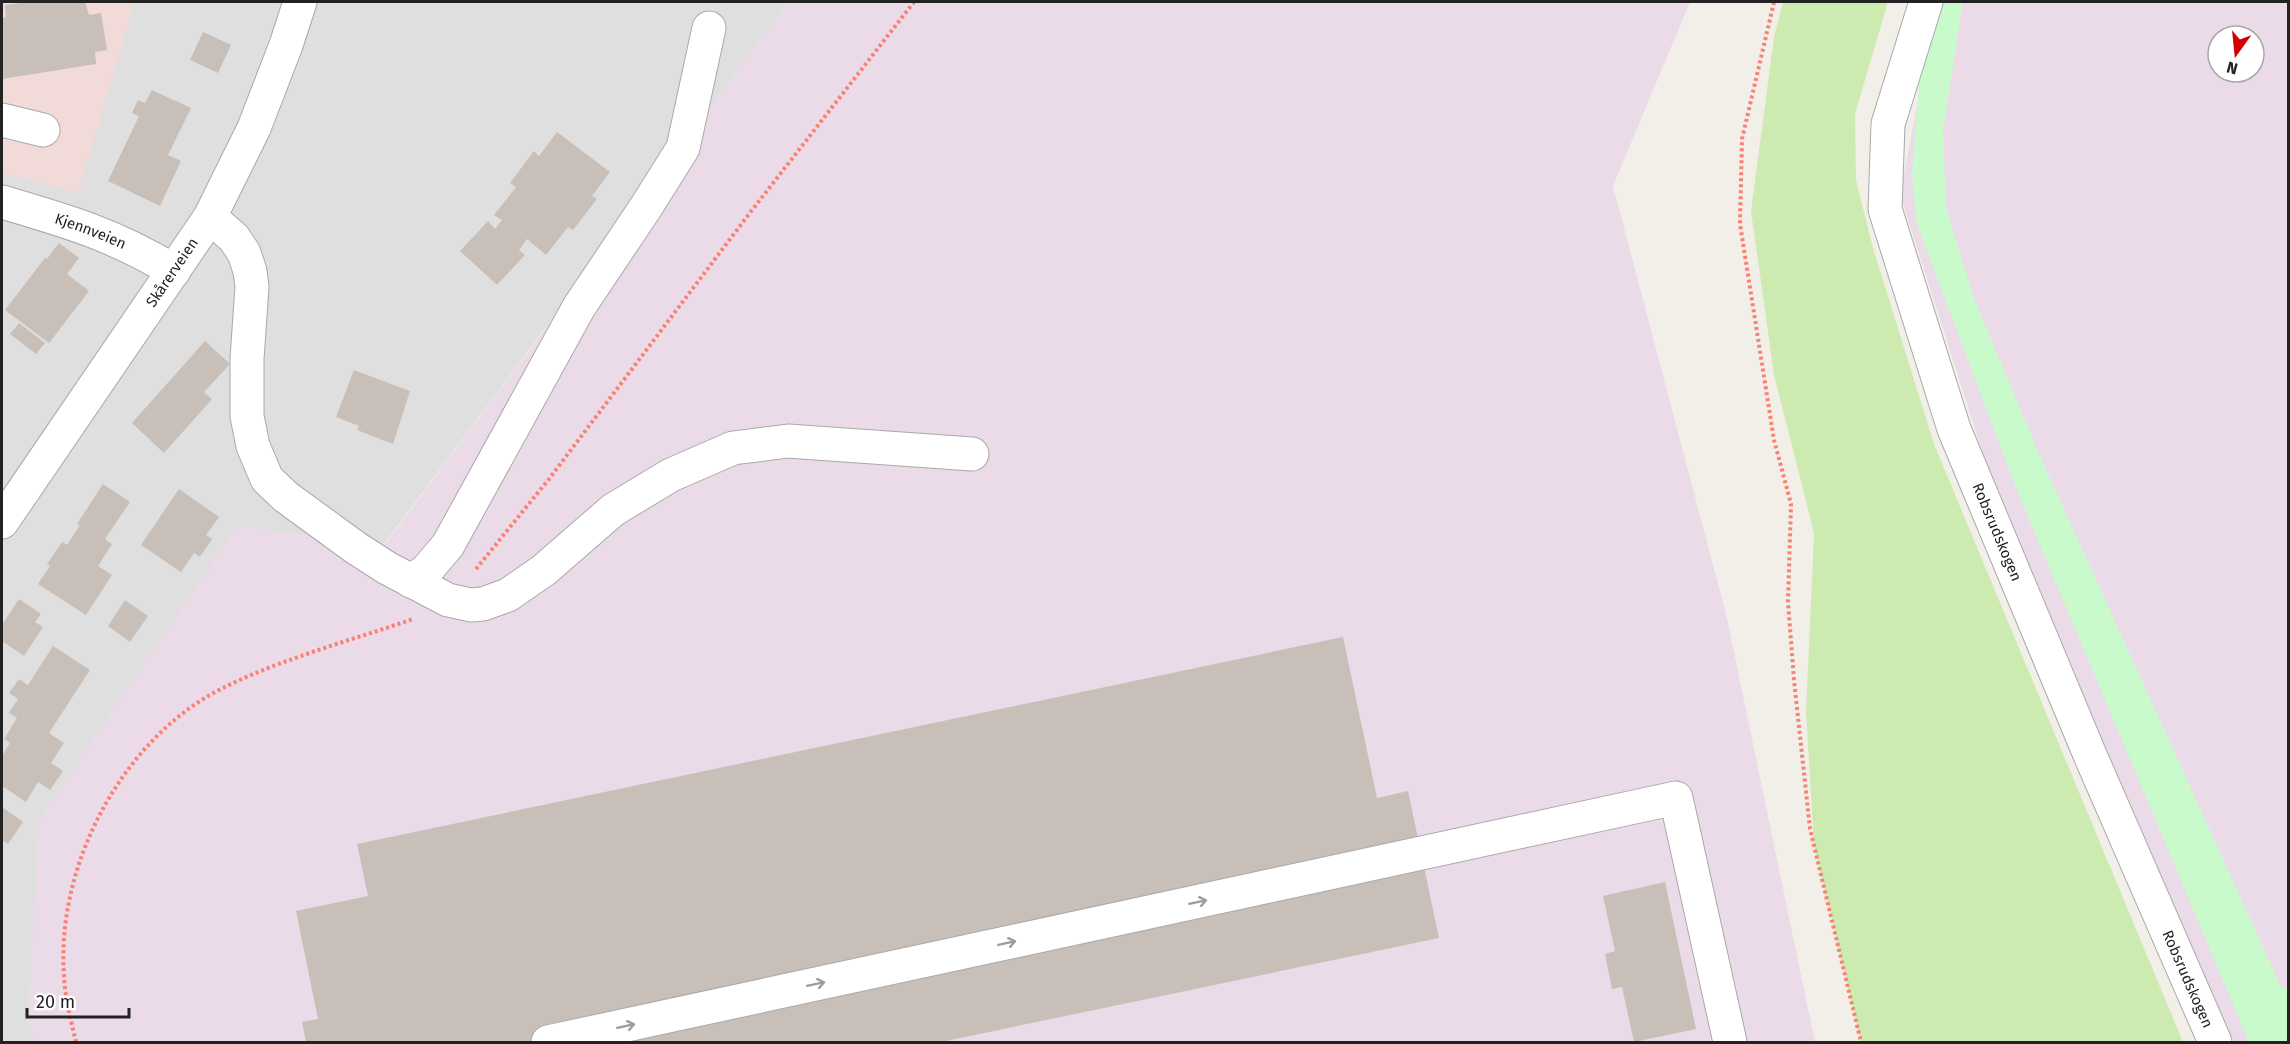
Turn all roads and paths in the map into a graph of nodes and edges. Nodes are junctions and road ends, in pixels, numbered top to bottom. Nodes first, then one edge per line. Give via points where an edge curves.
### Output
1 (300, 2) edge
2 (1774, 2) edge
3 (1926, 2) edge
4 (709, 28) dead end
5 (2, 120) edge
6 (43, 130) dead end
7 (2, 202) edge
8 (210, 217) junction
9 (174, 271) junction
10 (972, 454) dead end
11 (2, 522) edge
12 (411, 581) junction
13 (548, 1042) edge
14 (1730, 1042) edge
15 (1861, 1042) edge
16 (2215, 1042) edge

1 - 8 street, Skårerveien via 254,128
2 - 15 path via 1742,139 1740,224 1774,440 1791,504 1789,613 1810,829
3 - 16 street, Robsrudskogen via 1888,124 1885,209 1954,429
4 - 12 street via 683,147 579,307 448,545 426,572
5 - 6 street
7 - 9 street, Kjennveien via 105,234
8 - 9 street, Skårerveien
8 - 12 street via 234,238 250,271 247,416 253,446 267,479 356,548
9 - 11 street, Skårerveien
10 - 12 street via 788,441 734,448 671,475 614,510 531,580 495,601 459,603
13 -> 14 street via 1677,798

